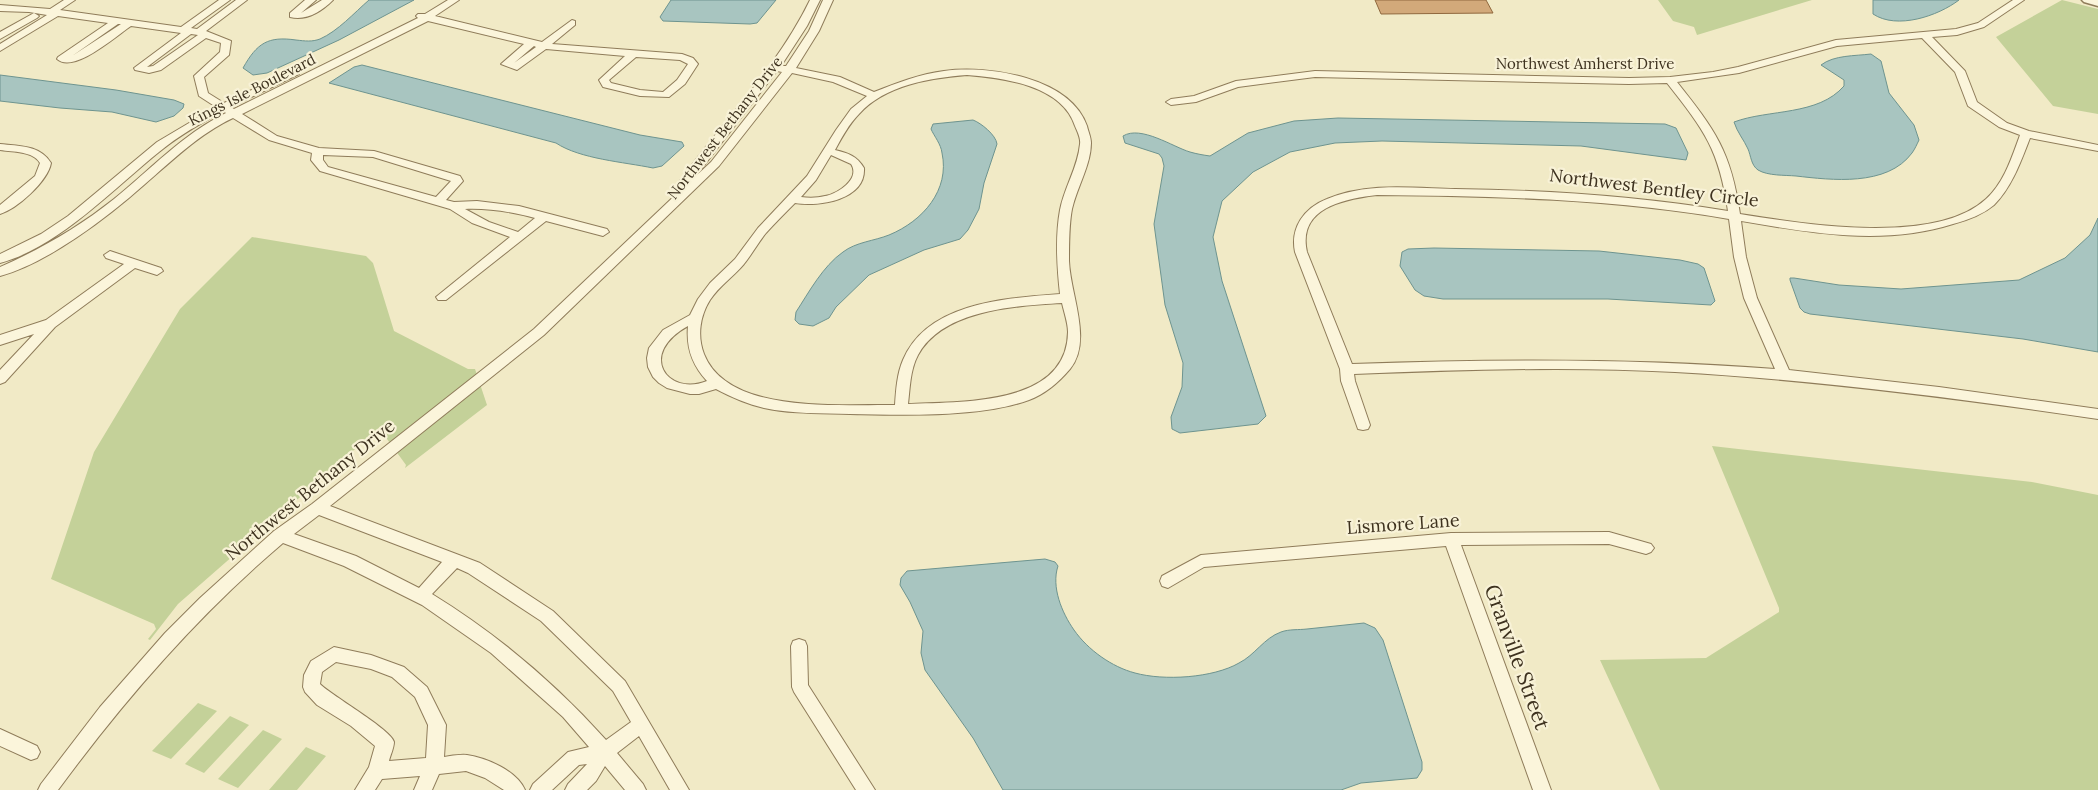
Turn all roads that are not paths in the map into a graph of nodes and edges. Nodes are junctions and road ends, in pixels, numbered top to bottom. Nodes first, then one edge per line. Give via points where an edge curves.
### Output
1 (54, 0) edge
2 (70, 0) edge
3 (225, 0) edge
4 (242, 0) edge
5 (311, 0) edge
6 (328, 0) edge
7 (439, 0) edge
8 (454, 0) edge
9 (815, 0) edge
10 (828, 0) edge
11 (2019, 0) edge
12 (2088, 0) edge
13 (2098, 3) edge
14 (0, 8) edge
15 (46, 13) junction
16 (421, 16) junction
17 (116, 21) junction
18 (129, 23) junction
19 (572, 23) dead end
20 (194, 32) junction
21 (0, 36) edge
22 (1925, 36) junction
23 (532, 43) junction
24 (544, 46) junction
25 (0, 48) edge
26 (634, 54) junction
27 (774, 68) junction
28 (789, 70) junction
29 (1670, 80) junction
30 (874, 96) junction
31 (1171, 102) dead end
32 (225, 107) junction
33 (236, 113) junction
34 (2026, 134) junction
35 (0, 147) edge
36 (2098, 148) edge
37 (318, 151) junction
38 (828, 151) junction
39 (793, 199) junction
40 (438, 202) junction
41 (454, 206) junction
42 (0, 210) edge
43 (1734, 215) junction
44 (545, 216) junction
45 (603, 232) dead end
46 (521, 236) junction
47 (625, 248) junction
48 (110, 255) dead end
49 (0, 259) edge
50 (134, 263) junction
51 (158, 271) dead end
52 (0, 272) edge
53 (442, 297) dead end
54 (1067, 298) junction
55 (695, 318) junction
56 (50, 324) junction
57 (0, 340) edge
58 (1347, 369) junction
59 (1784, 375) junction
60 (0, 379) edge
61 (717, 383) junction
62 (901, 410) junction
63 (2098, 414) edge
64 (1363, 425) dead end
65 (316, 508) junction
66 (279, 535) junction
67 (1451, 539) junction
68 (1646, 548) dead end
69 (454, 560) junction
70 (1168, 581) dead end
71 (420, 597) junction
72 (799, 646) dead end
73 (642, 724) junction
74 (0, 737) edge
75 (31, 752) dead end
76 (604, 752) junction
77 (434, 766) junction
78 (377, 771) junction
79 (47, 790) edge
80 (364, 790) edge
81 (423, 790) edge
82 (516, 790) edge
83 (539, 790) edge
84 (574, 790) edge
85 (637, 790) edge
86 (680, 790) edge
87 (866, 790) edge
88 (1542, 790) edge

1 - 15 street
2 - 15 street
3 - 20 street
4 - 20 street
5 - 6 street via 293,15 312,12
7 - 16 street, Kings Isle Boulevard
8 - 16 street, Kings Isle Boulevard
9 - 27 street, Northwest Bethany Drive via 804,25
10 - 28 street, Northwest Bethany Drive via 814,31
11 - 22 street, Northwest Amherst Drive via 1981,25
12 - 13 street
14 - 15 street
15 - 17 street
15 - 21 street
15 - 25 street
16 - 23 street
16 - 32 street, Kings Isle Boulevard
16 - 33 street, Kings Isle Boulevard
17 - 18 street
17 - 18 street via 62,59 78,58
18 - 20 street
19 - 24 street
20 - 20 street via 157,68 139,68
20 - 32 street via 226,41 225,53 199,76 203,94
22 - 29 street, Northwest Amherst Drive via 1836,43 1740,70
22 - 34 street via 1960,71 1972,104
23 - 24 street
23 - 24 street via 506,64 517,67
24 - 26 street
26 - 26 street via 604,80 607,85 665,95 681,82 693,64 682,57
27 - 28 street
27 - 47 street, Northwest Bethany Drive via 712,149
28 - 30 street via 821,74 847,82
28 - 47 street, Northwest Bethany Drive via 715,164
29 - 31 street, Northwest Amherst Drive via 1316,74 1236,84 1196,99
29 - 43 street via 1716,142 1725,166
30 - 38 street via 855,111
30 - 54 street via 908,82 967,72 1014,78 1054,93 1067,103 1078,117 1086,141 1065,219 1063,260
32 - 33 street
32 - 49 street, Kings Isle Boulevard via 170,138 76,217 48,236
33 - 37 street via 274,138
33 - 52 street, Kings Isle Boulevard via 188,139 94,221 63,242
34 - 36 street
34 - 43 street, Northwest Bentley Circle via 2001,190 1971,215 1944,224 1868,233 1826,230
35 - 42 street via 28,151 46,161 46,167 34,184
37 - 40 street via 317,160 328,171
37 - 40 street via 374,154 456,178 454,186
38 - 39 street via 812,178
38 - 39 street via 847,157 856,164 859,173 855,183 841,195 825,200
39 - 55 street via 714,286
40 - 41 street
41 - 44 street via 520,210
41 - 46 street via 461,213 489,226
43 - 58 street, Northwest Bentley Circle via 1643,202 1543,193 1377,191 1338,198 1320,206 1306,221 1299,236 1300,252
43 - 59 street via 1747,287
44 - 45 street
44 - 46 street
46 - 53 street
47 - 65 street, Northwest Bethany Drive via 539,332
48 - 50 street
50 - 51 street
50 - 56 street
54 - 62 street via 967,310 947,321 923,339 912,354 905,374
54 - 62 street via 1075,331 1074,347 1066,365 1046,385 1026,396 988,406
55 - 61 street via 693,342 703,368
55 - 61 street via 676,327 656,347 653,362 656,371 665,382 681,388 701,389
56 - 57 street
56 - 60 street
58 - 59 street via 1476,364 1672,367
58 - 64 street, Northwest Bentley Circle
59 - 63 street via 1938,391
61 - 62 street via 764,403 810,408
65 - 66 street, Northwest Bethany Drive
65 - 69 street
66 - 71 street via 350,561
66 - 79 street, Northwest Bethany Drive via 224,584 158,654 78,748
67 - 68 street, Lismore Lane via 1609,538
67 - 70 street, Lismore Lane via 1201,560
67 - 88 street, Granville Street
69 - 71 street
69 - 73 street via 474,568 547,616 619,686
71 - 76 street via 497,648 569,711
72 - 87 street via 800,687
73 - 76 street
73 - 86 street
74 - 75 street
76 - 83 street via 574,758
76 - 84 street via 590,776
76 - 85 street
77 - 78 street
77 - 78 street via 437,724 421,692 398,672 334,654 319,663 310,676 312,687 385,743
77 - 81 street
77 - 82 street via 466,763 490,771
78 - 80 street

